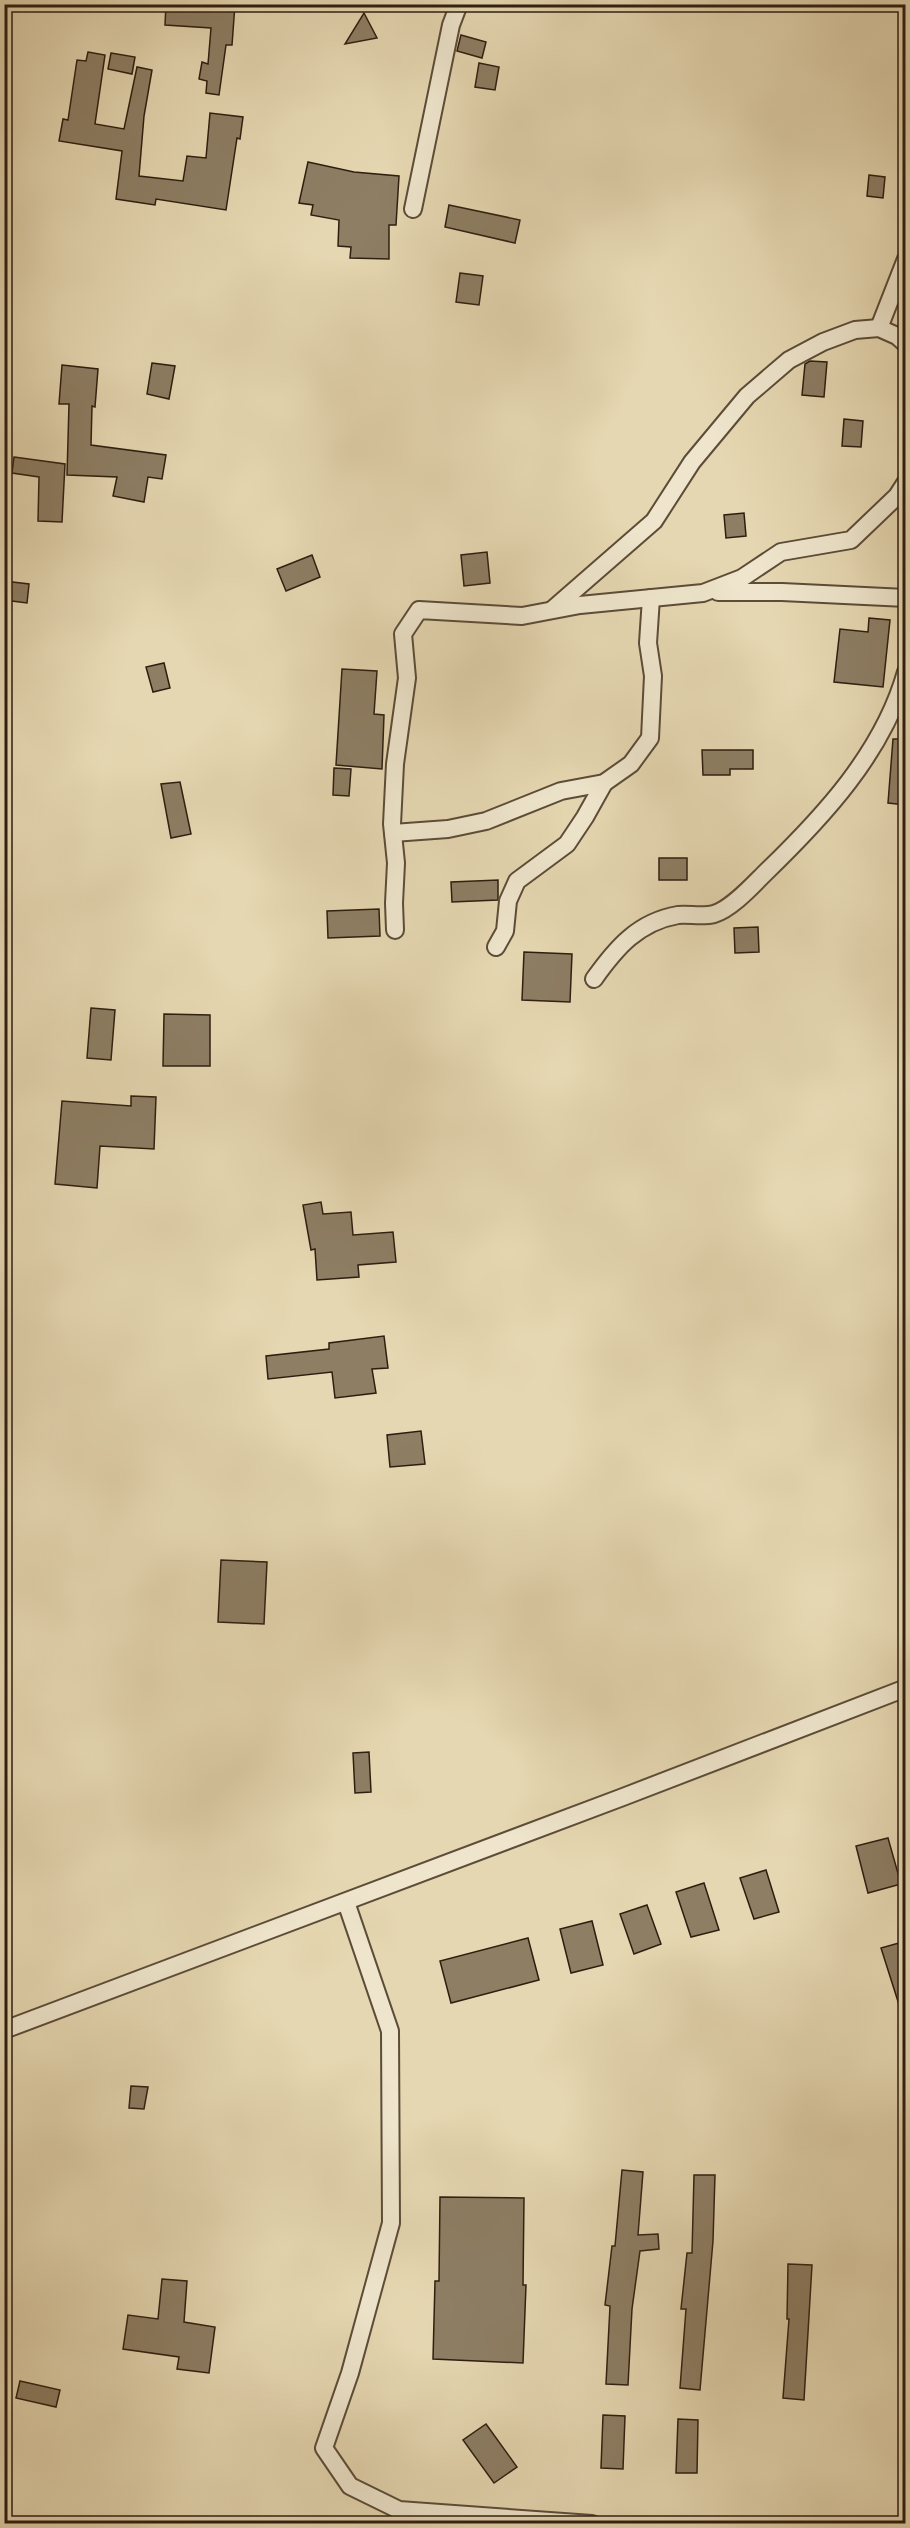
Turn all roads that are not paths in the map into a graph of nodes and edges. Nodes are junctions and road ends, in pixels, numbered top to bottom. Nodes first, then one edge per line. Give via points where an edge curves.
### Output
1 (459, 4) edge
2 (413, 209) dead end
3 (906, 259) edge
4 (879, 328) junction
5 (906, 344) edge
6 (906, 483) edge
7 (703, 593) junction
8 (651, 598) junction
9 (906, 598) edge
10 (552, 610) junction
11 (906, 672) edge
12 (604, 783) junction
13 (393, 833) junction
14 (395, 930) dead end
15 (496, 947) dead end
16 (594, 979) dead end
17 (906, 1688) edge
18 (346, 1902) junction
19 (4, 2030) edge
20 (592, 2523) edge

1 - 2 street via 451,25
3 - 4 street
4 - 5 street
4 - 10 street via 855,330 823,342 789,360 747,396 692,462 654,521
6 - 7 street via 850,540 781,552 742,578
7 - 8 street
7 - 9 street
8 - 10 street
8 - 12 street via 650,738 631,764
10 - 13 street via 522,616 419,610 404,634 407,678 395,764
11 - 16 street via 898,698 871,750 828,809 789,850 742,896 715,914 678,915 645,925 622,944
12 - 13 street via 561,791 486,821 448,829
12 - 15 street via 567,844 517,881 508,901 505,931
13 - 14 street
17 - 18 street
18 - 19 street
18 - 20 street via 390,2031 391,2223 350,2373 324,2448 350,2486 399,2510

